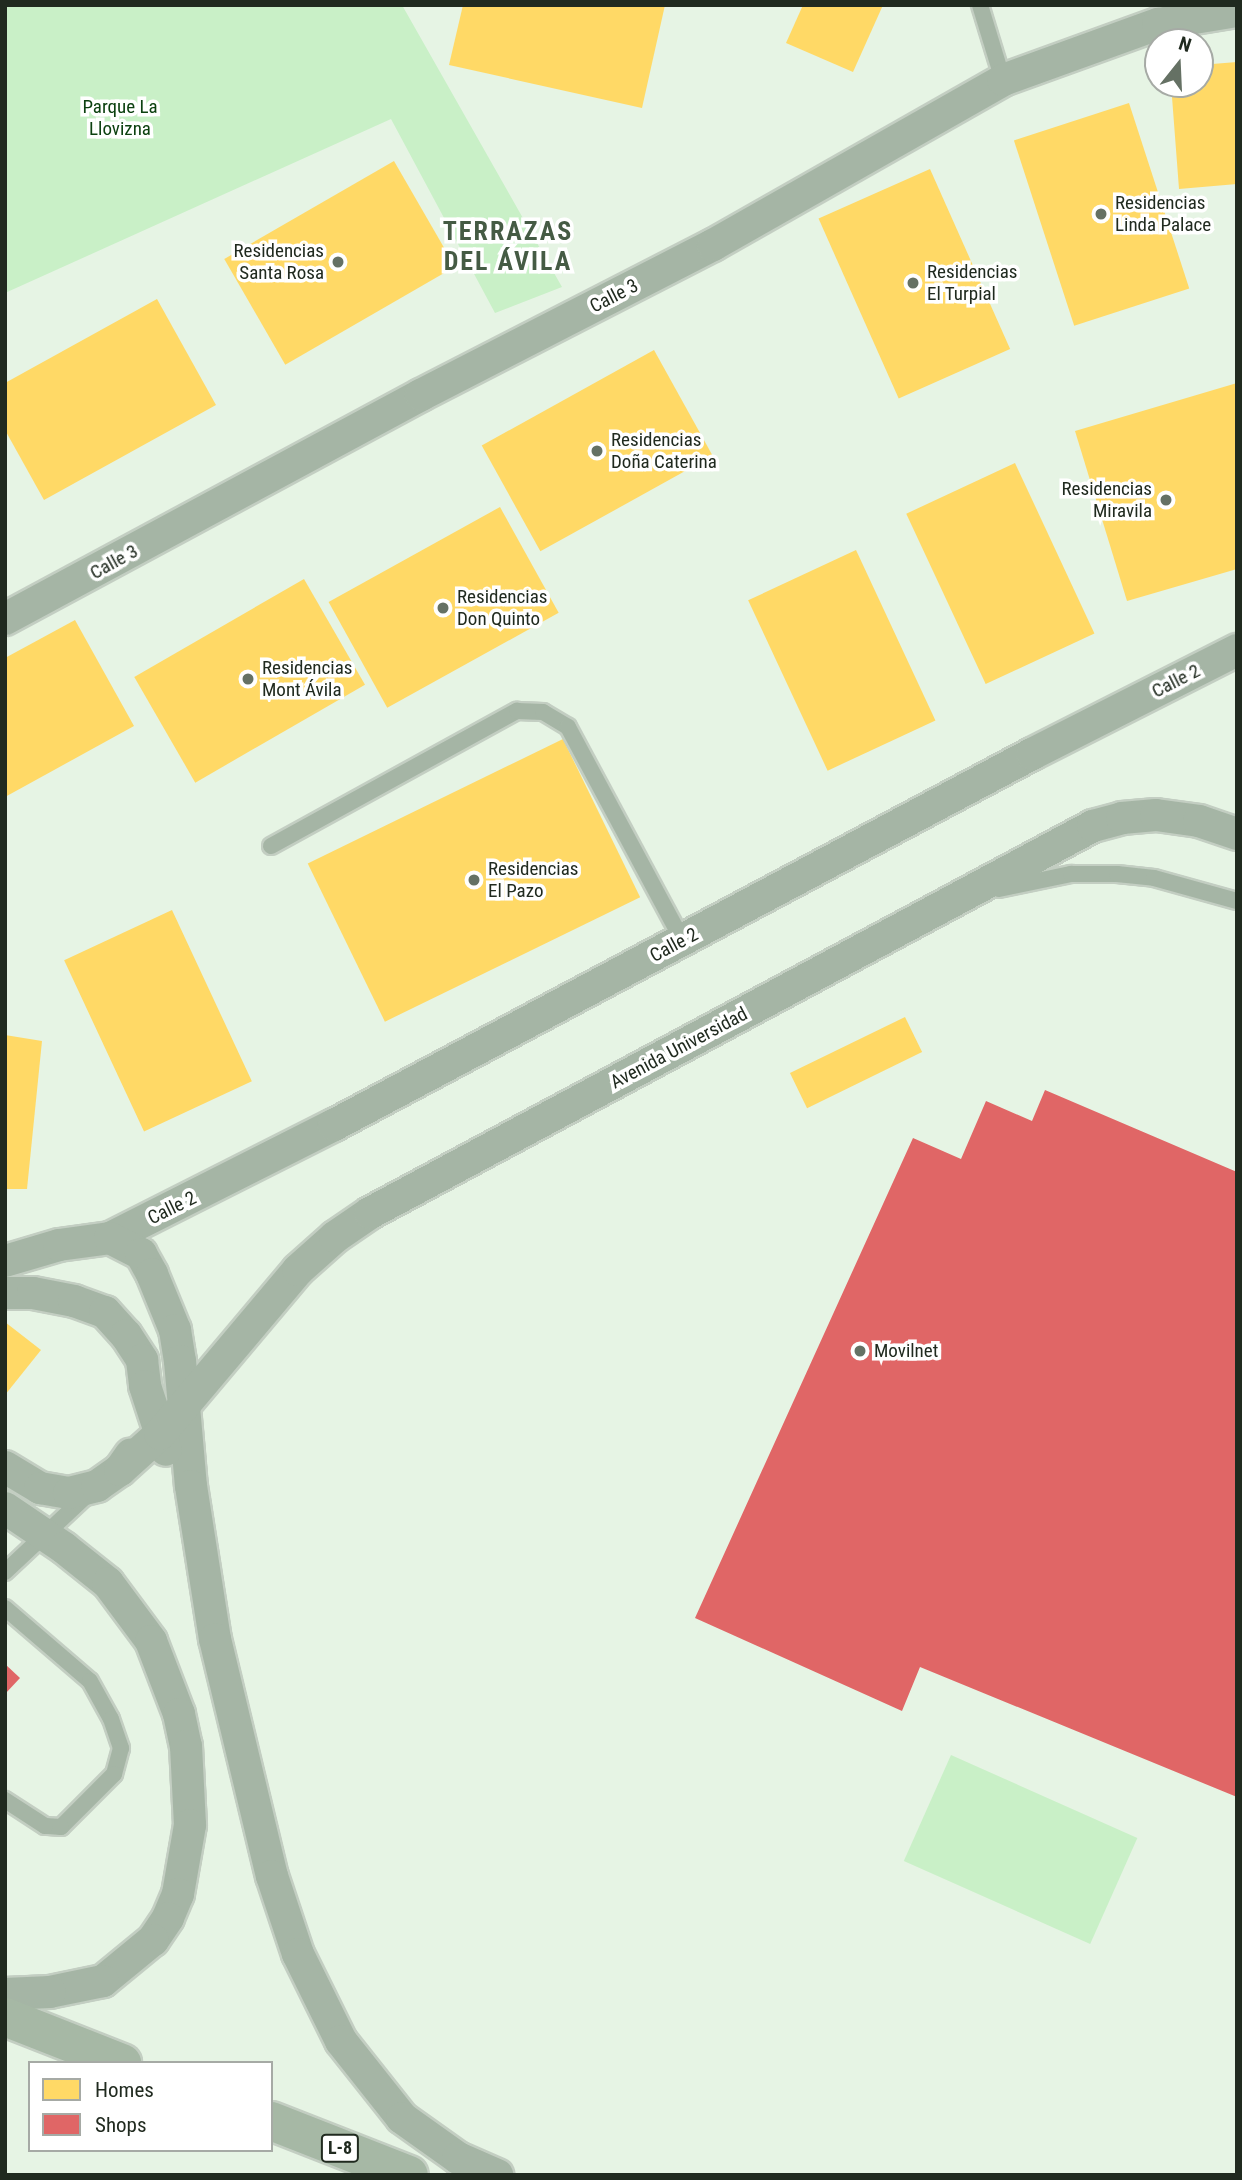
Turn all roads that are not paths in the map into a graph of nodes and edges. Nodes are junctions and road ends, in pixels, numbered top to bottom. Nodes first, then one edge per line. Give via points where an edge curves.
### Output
1 (980, 5) edge
2 (1237, 11) edge
3 (1003, 80) junction
4 (5, 619) edge
5 (1237, 650) edge
6 (1237, 834) edge
7 (271, 846) dead end
8 (953, 900) junction
9 (1237, 901) edge
10 (682, 940) junction
11 (110, 1238) junction
12 (5, 1261) edge
13 (5, 1293) edge
14 (145, 1386) junction
15 (184, 1403) junction
16 (160, 1434) junction
17 (5, 1467) edge
18 (109, 1478) junction
19 (5, 1508) edge
20 (54, 1541) junction
21 (201, 1546) junction
22 (5, 1572) edge
23 (5, 1608) edge
24 (5, 1800) edge
25 (5, 1994) edge
26 (5, 2017) edge
27 (117, 2061) edge
28 (273, 2122) edge
29 (409, 2175) edge
30 (497, 2175) edge

1 - 3 lane
2 - 3 street, Calle 3 via 1158,24
3 - 4 street, Calle 3 via 713,245 421,395
5 - 10 street, Calle 2
6 - 8 street, Avenida Universidad via 1199,821 1156,815 1122,818 1073,836
7 - 10 lane via 517,711 543,712 568,727
8 - 9 lane via 1071,874 1154,878
8 - 15 street, Avenida Universidad via 370,1213 298,1270
10 - 11 street, Calle 2
11 - 12 street, Calle 2 via 59,1245
11 - 15 street via 141,1254 152,1274 175,1330
13 - 14 street via 33,1293 105,1312 142,1360
14 - 16 street
14 - 18 street via 138,1444
15 - 16 street, Avenida Universidad
15 - 21 street
16 - 18 street, Avenida Universidad
16 - 21 street
17 - 18 street via 55,1492 69,1493
18 - 20 lane
19 - 20 street
20 - 22 lane
20 - 25 street via 108,1583 151,1641 170,1683 186,1746 190,1825 178,1895 153,1940 103,1981
21 - 30 street via 215,1639 272,1876 298,1954 321,2004 341,2041 402,2118 458,2158
23 - 24 lane via 90,1681 119,1738 121,1760 114,1774 61,1827 54,1829
26 - 27 main road
28 - 29 main road, L-8

